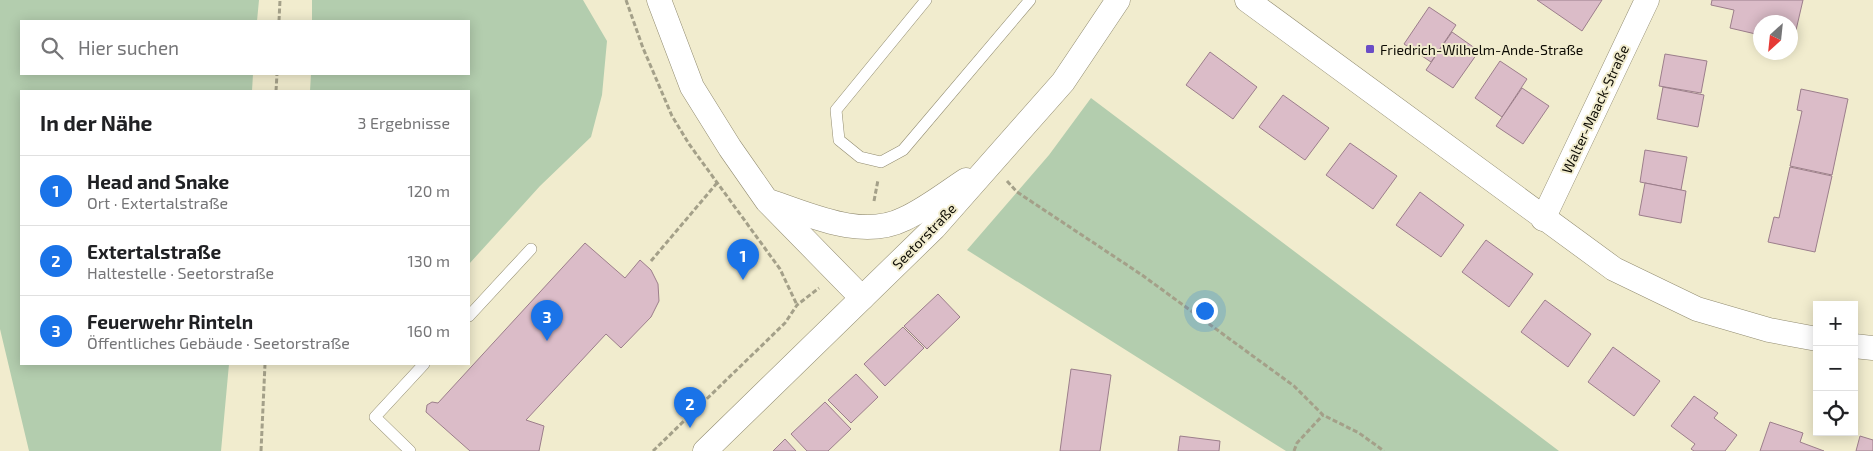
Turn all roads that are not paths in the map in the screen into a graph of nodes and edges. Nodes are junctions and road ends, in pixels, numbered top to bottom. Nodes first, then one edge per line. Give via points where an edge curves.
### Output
1 (659, 0) edge
2 (926, 0) edge
3 (1030, 0) edge
4 (1118, 0) edge
5 (1247, 0) edge
6 (1647, 0) edge
7 (991, 164) junction
8 (767, 200) junction
9 (1543, 219) junction
10 (531, 249) dead end
11 (862, 298) junction
12 (470, 315) edge
13 (1813, 338) edge
14 (1858, 346) edge
15 (1873, 348) edge
16 (423, 365) edge
17 (715, 448) edge
18 (410, 451) edge

1 - 8 street via 692,87
2 - 3 lane via 836,110 839,140 860,157 881,162 903,150
4 - 7 street, Seetorstraße via 1063,82
5 - 9 street
6 - 9 street, Walter-Maack-Straße
7 - 8 street via 903,220 869,227 844,226
7 - 11 street, Seetorstraße via 934,228
8 - 11 street
9 - 13 street via 1614,269 1697,309 1769,330
10 - 12 lane
11 - 17 street, Seetorstraße
14 - 15 street
16 - 18 lane via 375,416

